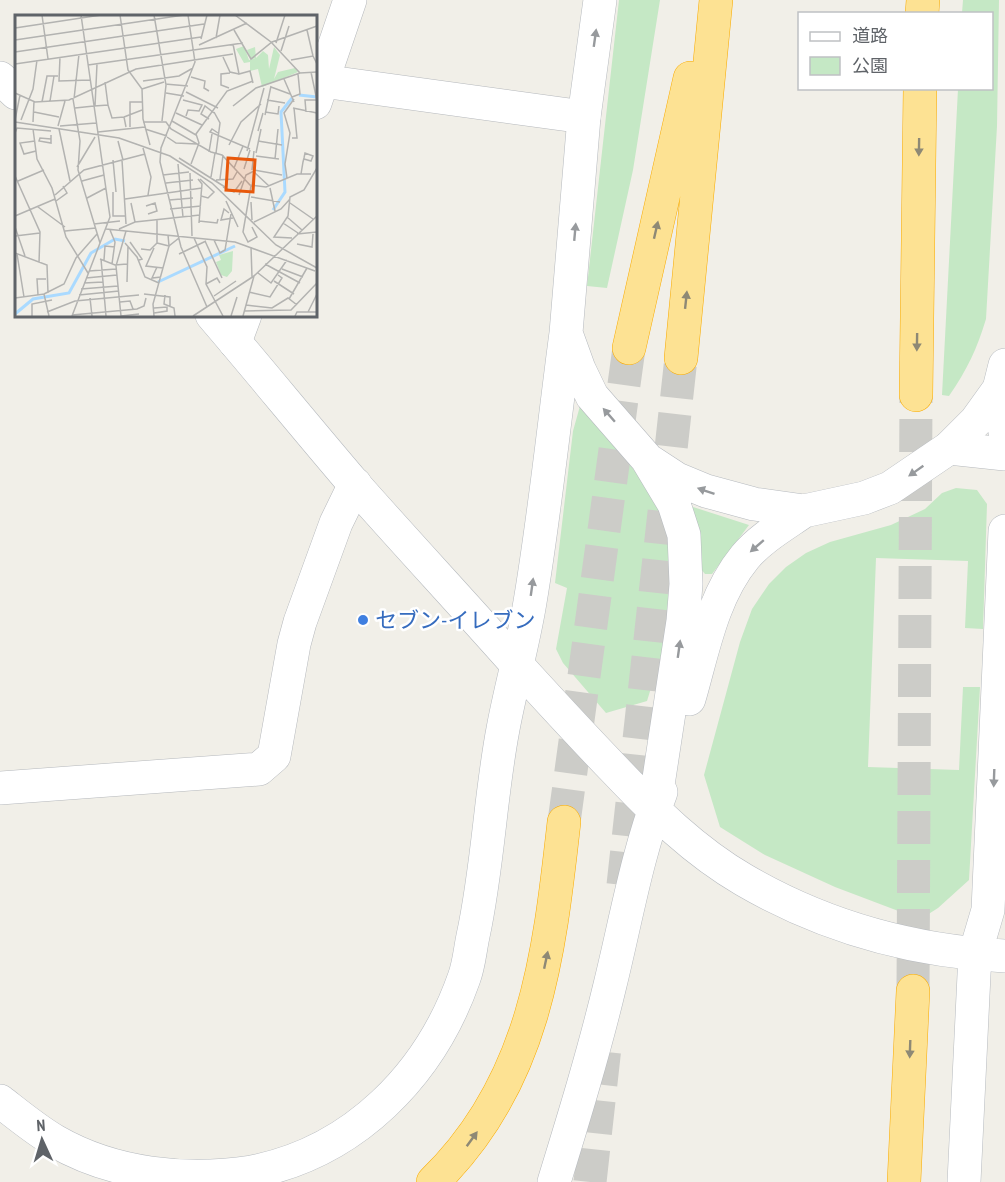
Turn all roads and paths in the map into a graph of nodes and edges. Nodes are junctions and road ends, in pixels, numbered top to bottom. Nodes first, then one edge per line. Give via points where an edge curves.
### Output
1 (350, 0) edge
2 (600, 0) edge
3 (708, 0) edge
4 (716, 0) edge
5 (0, 78) edge
6 (920, 90) edge
7 (15, 92) edge
8 (319, 92) edge
9 (584, 117) junction
10 (214, 316) edge
11 (240, 329) edge
12 (566, 333) junction
13 (629, 348) tunnel mouth
14 (681, 358) tunnel mouth
15 (1003, 381) edge
16 (916, 394) tunnel mouth
17 (1005, 432) edge
18 (949, 448) junction
19 (1005, 454) edge
20 (647, 459) junction
21 (355, 484) junction
22 (804, 511) junction
23 (1005, 531) edge
24 (517, 665) junction
25 (0, 788) edge
26 (654, 811) junction
27 (564, 822) tunnel mouth
28 (990, 955) edge
29 (913, 991) tunnel mouth
30 (0, 1101) edge
31 (433, 1182) edge
32 (554, 1182) edge
33 (904, 1182) edge
34 (964, 1182) edge

1 - 8 street
9 -> 2 street
13 -> 3 highway
14 -> 4 highway
5 - 7 street
6 -> 16 highway
8 - 9 street
12 -> 9 street
10 - 11 street
11 - 21 street
20 -> 12 street via 592,396
24 -> 12 street via 530,601
15 - 17 street
15 - 18 street via 976,421
18 - 19 street
18 -> 22 street via 890,488
22 -> 20 street via 754,504 706,491 677,479
26 -> 20 street via 686,584 684,535 674,504
21 - 24 street
21 - 25 street via 336,523 300,622 274,756 260,770
22 -> 26 street via 746,556 727,583 712,617 669,772
23 -> 28 street via 988,910
24 - 26 street
24 - 30 street via 502,730 483,887 465,976 426,1054 375,1113 334,1141 292,1162 234,1175 169,1177 81,1154 53,1140
26 - 28 street via 716,862 784,901 898,942
26 - 32 street via 593,1051
31 -> 27 highway via 473,1137 508,1076 522,1042 545,964
28 - 34 street
29 -> 33 highway

